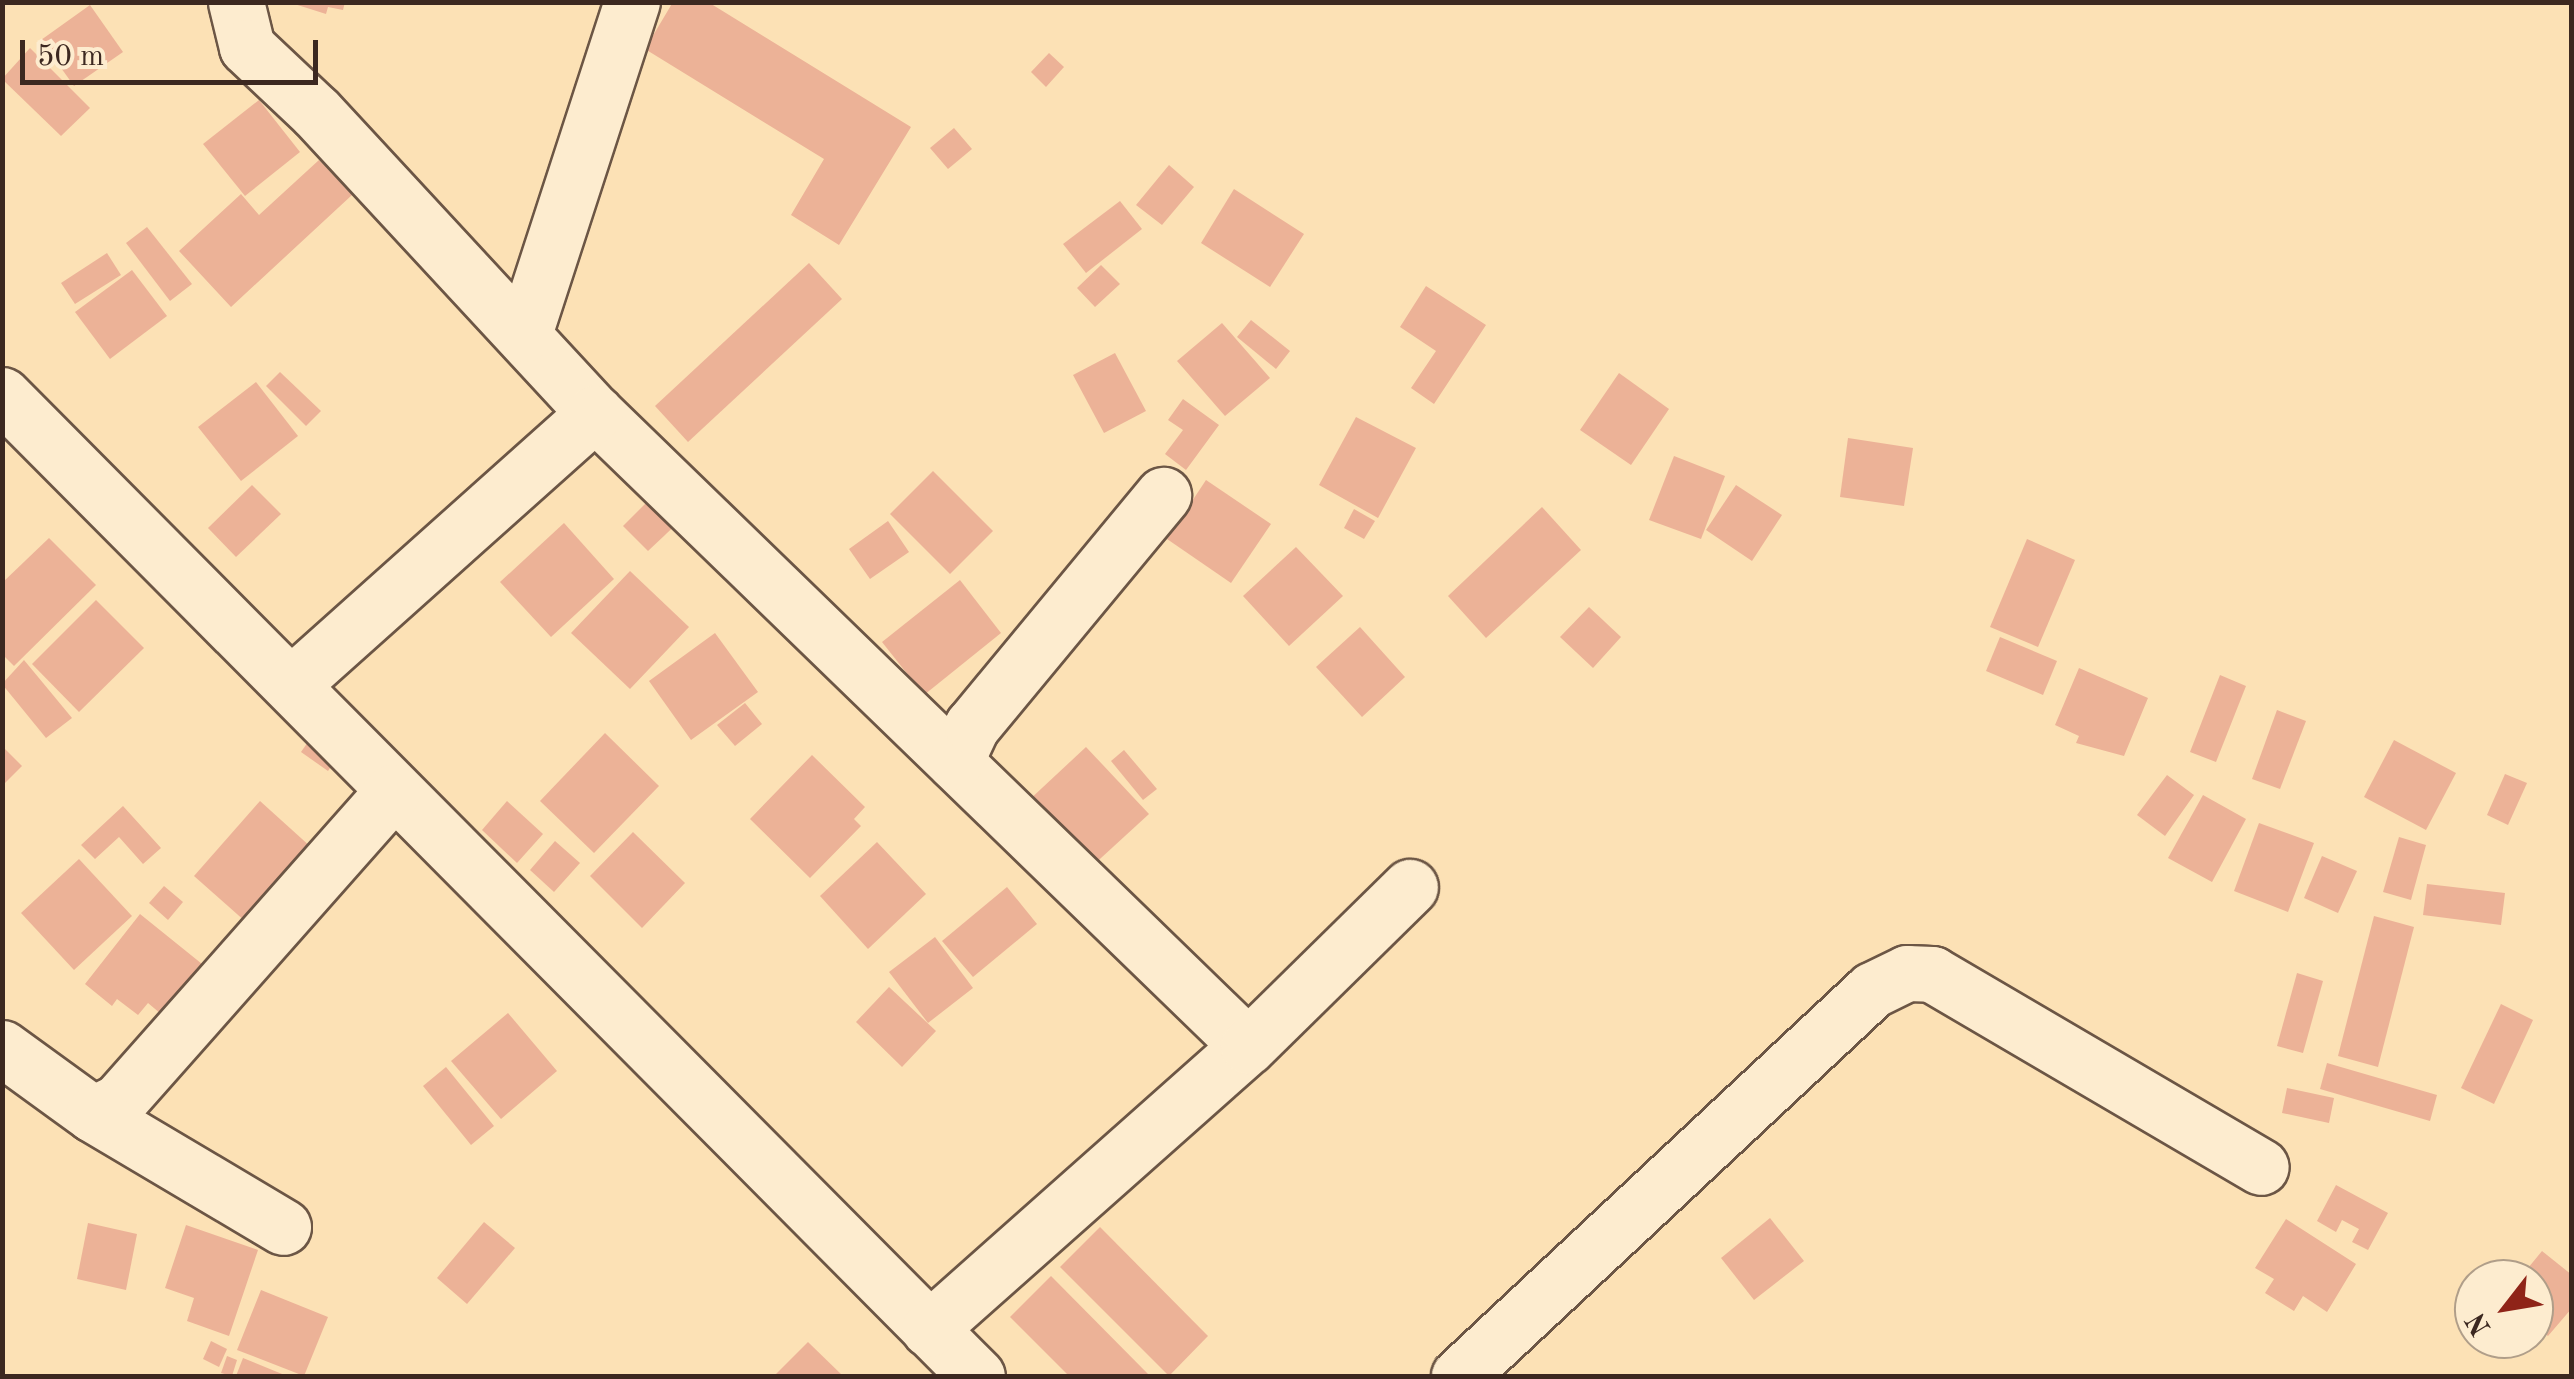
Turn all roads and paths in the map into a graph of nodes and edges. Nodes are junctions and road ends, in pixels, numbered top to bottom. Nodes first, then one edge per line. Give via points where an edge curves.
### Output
1 (236, 2) edge
2 (632, 2) edge
3 (524, 334) junction
4 (2, 395) edge
5 (595, 413) junction
6 (1163, 495) dead end
7 (294, 682) junction
8 (955, 762) junction
9 (392, 792) junction
10 (1410, 887) dead end
11 (1248, 1046) junction
12 (2, 1048) edge
13 (93, 1114) junction
14 (2261, 1167) dead end
15 (283, 1228) dead end
16 (930, 1329) junction
17 (977, 1376) edge
18 (1459, 1376) edge

1 - 3 street via 246,47
2 - 3 street
3 - 5 street
4 - 7 street
5 - 7 street
5 - 8 street
6 - 8 street via 972,726
7 - 9 street
8 - 11 street
9 - 13 street via 149,1072 118,1102
9 - 16 street
10 - 11 street
11 - 16 street
12 - 13 street
13 - 15 street
14 - 18 street via 1932,974 1906,973 1872,990
16 - 17 street

